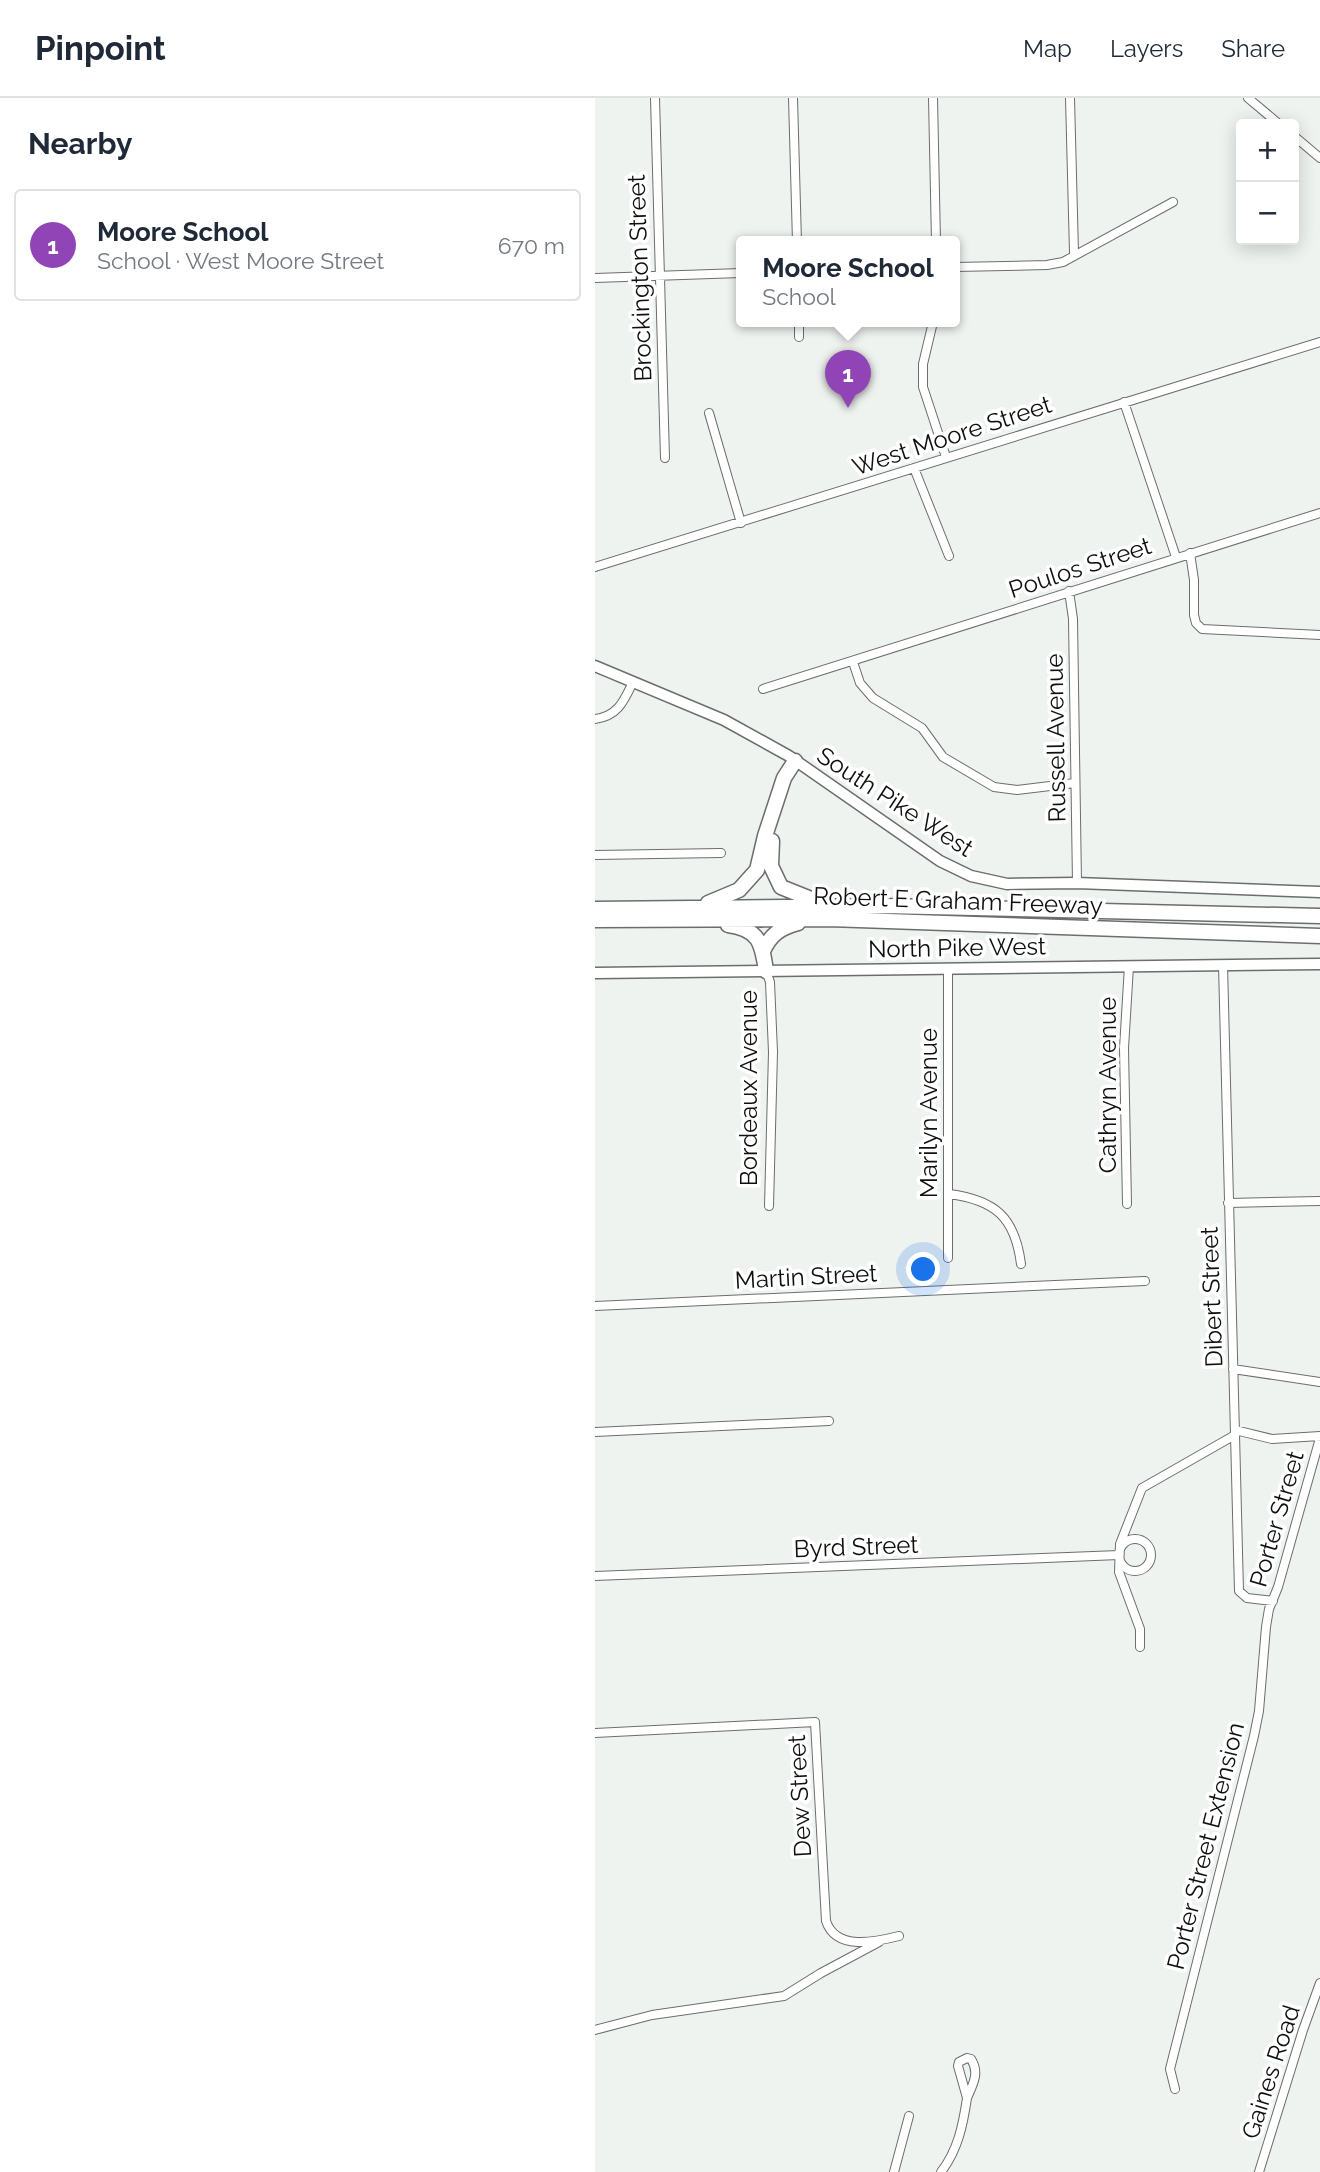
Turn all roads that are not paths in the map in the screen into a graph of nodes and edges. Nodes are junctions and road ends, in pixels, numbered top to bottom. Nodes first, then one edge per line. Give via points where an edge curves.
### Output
1 (655, 98) edge
2 (793, 98) edge
3 (933, 98) edge
4 (1070, 98) edge
5 (1248, 98) edge
6 (1273, 119) edge
7 (1299, 140) edge
8 (1320, 158) edge
9 (1173, 202) dead end
10 (797, 236) edge
11 (936, 236) edge
12 (1075, 253) junction
13 (960, 267) edge
14 (736, 273) edge
15 (658, 276) junction
16 (595, 278) edge
17 (799, 327) edge
18 (932, 327) edge
19 (799, 337) dead end
20 (1320, 342) edge
21 (1124, 402) junction
22 (709, 413) dead end
23 (946, 457) junction
24 (665, 458) dead end
25 (914, 468) junction
26 (1320, 513) edge
27 (741, 523) junction
28 (1190, 553) junction
29 (949, 556) dead end
30 (1176, 556) junction
31 (595, 567) edge
32 (1069, 591) junction
33 (1320, 635) edge
34 (853, 662) junction
35 (595, 666) edge
36 (632, 682) junction
37 (763, 689) dead end
38 (595, 719) edge
39 (795, 761) junction
40 (1075, 783) junction
41 (775, 805) junction
42 (721, 853) dead end
43 (595, 855) edge
44 (1077, 883) junction
45 (1320, 892) edge
46 (595, 909) edge
47 (832, 913) junction
48 (685, 914) junction
49 (1320, 916) edge
50 (595, 920) edge
51 (1320, 936) edge
52 (763, 951) junction
53 (1320, 964) edge
54 (1223, 965) junction
55 (1129, 967) junction
56 (948, 969) junction
57 (766, 971) junction
58 (595, 973) edge
59 (949, 1194) junction
60 (1320, 1201) edge
61 (1228, 1203) junction
62 (1127, 1204) dead end
63 (769, 1206) dead end
64 (947, 1258) dead end
65 (1021, 1264) dead end
66 (1145, 1281) dead end
67 (595, 1306) edge
68 (1233, 1369) junction
69 (1320, 1382) edge
70 (829, 1420) dead end
71 (595, 1432) edge
72 (1235, 1433) junction
73 (1320, 1437) edge
74 (1119, 1555) junction
75 (595, 1576) edge
76 (1273, 1601) junction
77 (1269, 1609) joint
78 (1140, 1647) dead end
79 (595, 1733) edge
80 (899, 1936) dead end
81 (885, 1939) junction
82 (1320, 1983) edge
83 (595, 2029) edge
84 (1175, 2089) dead end
85 (967, 2098) dead end
86 (909, 2116) dead end
87 (894, 2172) edge
88 (941, 2172) edge
89 (1259, 2172) edge

1 - 15 street, Brockington Street
2 - 10 street
3 - 11 street
4 - 12 street
5 - 6 street
7 - 8 street
9 - 12 street
12 - 13 street via 1063,262 1047,265
14 - 15 street
15 - 16 street
15 - 24 street, Brockington Street
17 - 19 street
18 - 23 street via 921,375
20 - 21 street, West Moore Street
21 - 23 street, West Moore Street
21 - 30 street
22 - 27 street
23 - 25 street, West Moore Street
25 - 27 street, West Moore Street
25 - 29 street
26 - 28 street, Poulos Street
27 - 31 street, West Moore Street
28 - 30 street, Poulos Street
28 - 33 street via 1194,615 1202,629
30 - 32 street, Poulos Street
32 - 34 street, Poulos Street
32 - 40 street, Russell Avenue
34 - 37 street, Poulos Street
34 - 40 street via 860,682 873,698 922,728 943,757 994,787 1017,790
35 - 36 main road, South Pike West
36 - 38 street via 618,709
36 - 39 main road, South Pike West via 724,720
39 - 41 highway via 783,778
39 - 44 main road, South Pike West via 940,862 971,876 1007,884
40 - 44 street, Russell Avenue
41 - 47 highway via 771,866 781,887
41 - 48 highway via 750,881
42 - 43 street
44 - 45 main road, South Pike West
46 - 48 highway, Robert E Graham Freeway
47 - 48 highway, Robert E Graham Freeway
47 - 49 highway, Robert E Graham Freeway via 1059,909
47 - 51 highway, Robert E Graham Freeway
47 - 52 highway via 783,927
48 - 50 highway, Robert E Graham Freeway
48 - 52 highway via 749,930
52 - 57 highway
53 - 54 main road, North Pike West
54 - 55 main road, North Pike West
54 - 61 street, Dibert Street
55 - 56 main road, North Pike West
55 - 62 street, Cathryn Avenue via 1124,1048
56 - 57 main road, North Pike West
56 - 59 street, Marilyn Avenue
57 - 58 main road, North Pike West
57 - 63 street, Bordeaux Avenue via 773,1052
59 - 64 street, Marilyn Avenue
59 - 65 street via 975,1197 999,1213 1015,1233
60 - 61 street
61 - 68 street, Dibert Street
66 - 67 street, Martin Street
68 - 69 street
68 - 72 street, Dibert Street
70 - 71 street
72 - 73 street via 1272,1439
72 - 74 street via 1142,1488
72 - 76 street, Dibert Street via 1239,1591 1247,1598
73 - 76 street, Porter Street
74 - 74 street, Byrd Street via 1125,1567 1134,1571 1147,1566 1151,1553 1144,1541 1133,1539 1123,1544
74 - 75 street, Byrd Street
74 - 78 street via 1119,1572 1140,1629
76 - 77 street, Porter Street
77 - 84 street, Porter Street Extension via 1259,1711 1170,2069
79 - 81 street, Dew Street via 815,1722 826,1921 841,1939
80 - 81 street, Dew Street
81 - 83 street via 784,1996 652,2015
82 - 89 street, Gaines Road
85 - 88 street via 958,2140
86 - 87 street

